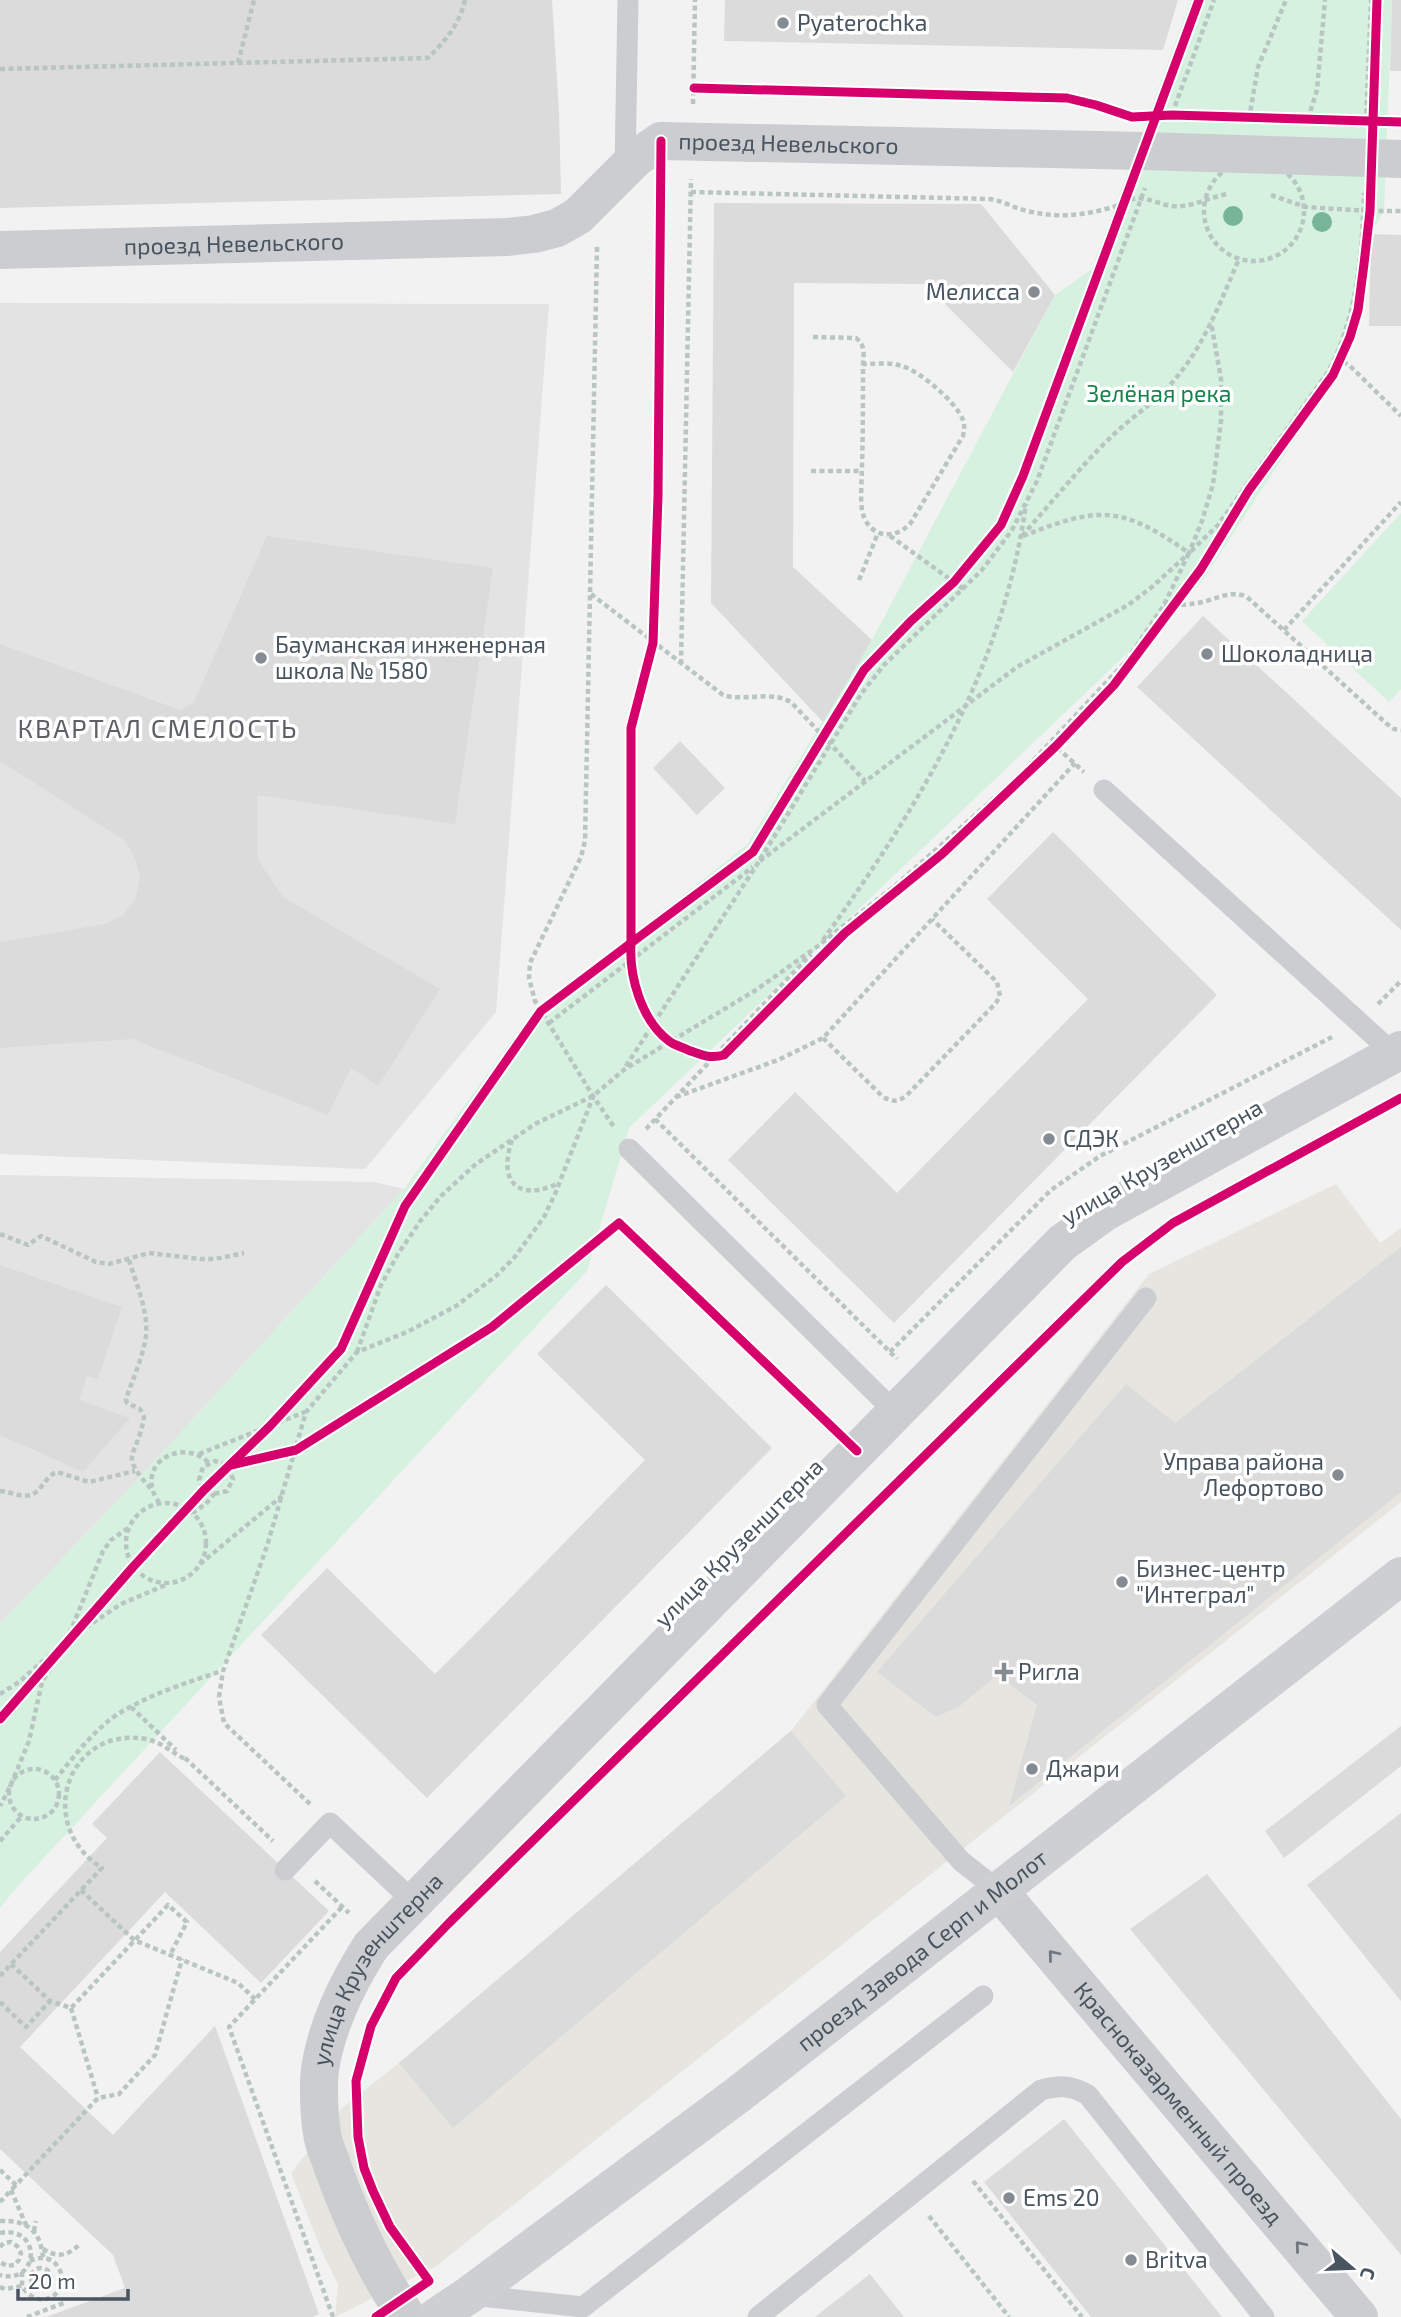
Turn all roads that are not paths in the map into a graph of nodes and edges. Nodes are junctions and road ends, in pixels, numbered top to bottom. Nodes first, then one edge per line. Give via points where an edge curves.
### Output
1 (628, 0) edge
2 (1375, 144) edge
3 (612, 183) junction
4 (0, 250) edge
5 (1104, 790) road end
6 (1397, 1052) edge
7 (629, 1149) road end
8 (1146, 1298) dead end
9 (895, 1412) junction
10 (1401, 1576) edge
11 (290, 1866) road end
12 (999, 1891) junction
13 (413, 1901) junction
14 (983, 1996) dead end
15 (469, 2295) junction
16 (407, 2317) edge
17 (436, 2317) edge
18 (758, 2317) edge
19 (1264, 2317) edge
20 (1359, 2317) edge

1 - 3 lane
2 - 3 street, проезд Невельского, bridge via 1151,151 661,141
3 - 4 street, проезд Невельского via 578,216 557,228 508,237
5 - 6 lane
6 - 9 street, улица Крузенштерна via 1080,1229
7 - 9 lane
8 - 12 lane via 827,1705 961,1861
9 - 13 street, улица Крузенштерна
10 - 12 street, проезд Завода Серп и Молот
11 - 13 lane via 330,1823
12 - 15 street, проезд Завода Серп и Молот via 739,2094
20 -> 12 street, Красноказарменный проезд
13 - 16 street, улица Крузенштерна via 377,1939 352,1975 339,2002 320,2070 322,2135 348,2210
14 - 15 lane via 583,2307
15 - 17 street, проезд Завода Серп и Молот
18 - 19 lane via 1041,2091 1054,2086 1076,2088 1088,2095

